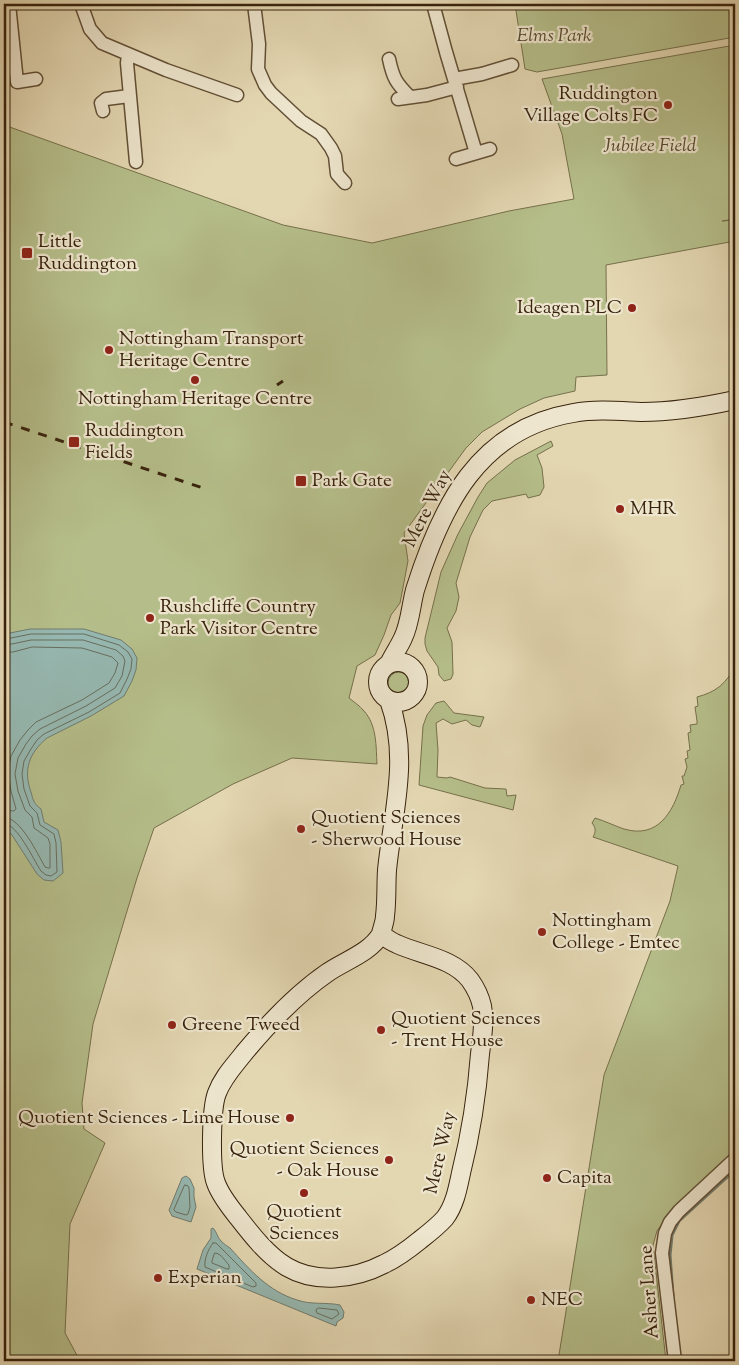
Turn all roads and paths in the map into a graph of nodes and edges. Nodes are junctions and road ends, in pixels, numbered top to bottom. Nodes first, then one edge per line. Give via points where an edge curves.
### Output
1 (9, 4) edge
2 (81, 4) edge
3 (254, 4) edge
4 (433, 4) edge
5 (128, 55) junction
6 (389, 59) dead end
7 (512, 65) dead end
8 (36, 80) dead end
9 (455, 83) junction
10 (237, 95) dead end
11 (130, 96) junction
12 (102, 111) dead end
13 (490, 150) dead end
14 (476, 153) junction
15 (456, 159) dead end
16 (136, 162) dead end
17 (345, 183) dead end
18 (735, 400) edge
19 (404, 637) junction
20 (389, 664) junction
21 (409, 665) junction
22 (410, 699) junction
23 (389, 700) junction
24 (398, 733) junction
25 (381, 934) junction
26 (735, 1160) edge
27 (675, 1361) edge

1 - 8 street via 17,82
2 - 5 street via 90,29 102,43
3 - 17 street via 259,44 258,69 265,85 301,121 321,134 335,156 337,174
4 - 9 street
5 - 10 street
5 - 11 street
6 - 9 street via 404,98 427,95
7 - 9 street
9 - 14 street
11 - 12 street via 106,100 101,103
11 - 16 street
13 - 14 street
14 - 15 street
18 - 19 street, Mere Way via 679,410 572,413 530,426 495,447 471,471 446,512 415,591
19 - 20 street, Mere Way
19 - 21 street, Mere Way
20 - 21 street
20 - 23 street via 379,675 378,682 382,694
21 - 22 street via 418,678 416,692
22 - 23 street
22 - 24 street
23 - 24 street
24 - 25 street via 399,792
25 - 25 street, Mere Way via 396,944 449,963 470,979 478,994 483,1023 469,1139 452,1204 433,1230 405,1252 374,1269 330,1278 313,1276 286,1266 268,1252 235,1213 216,1183 213,1165 214,1102 225,1077 277,1015 312,984 367,948
26 - 27 street, Asher Lane via 679,1211 665,1233 662,1253

